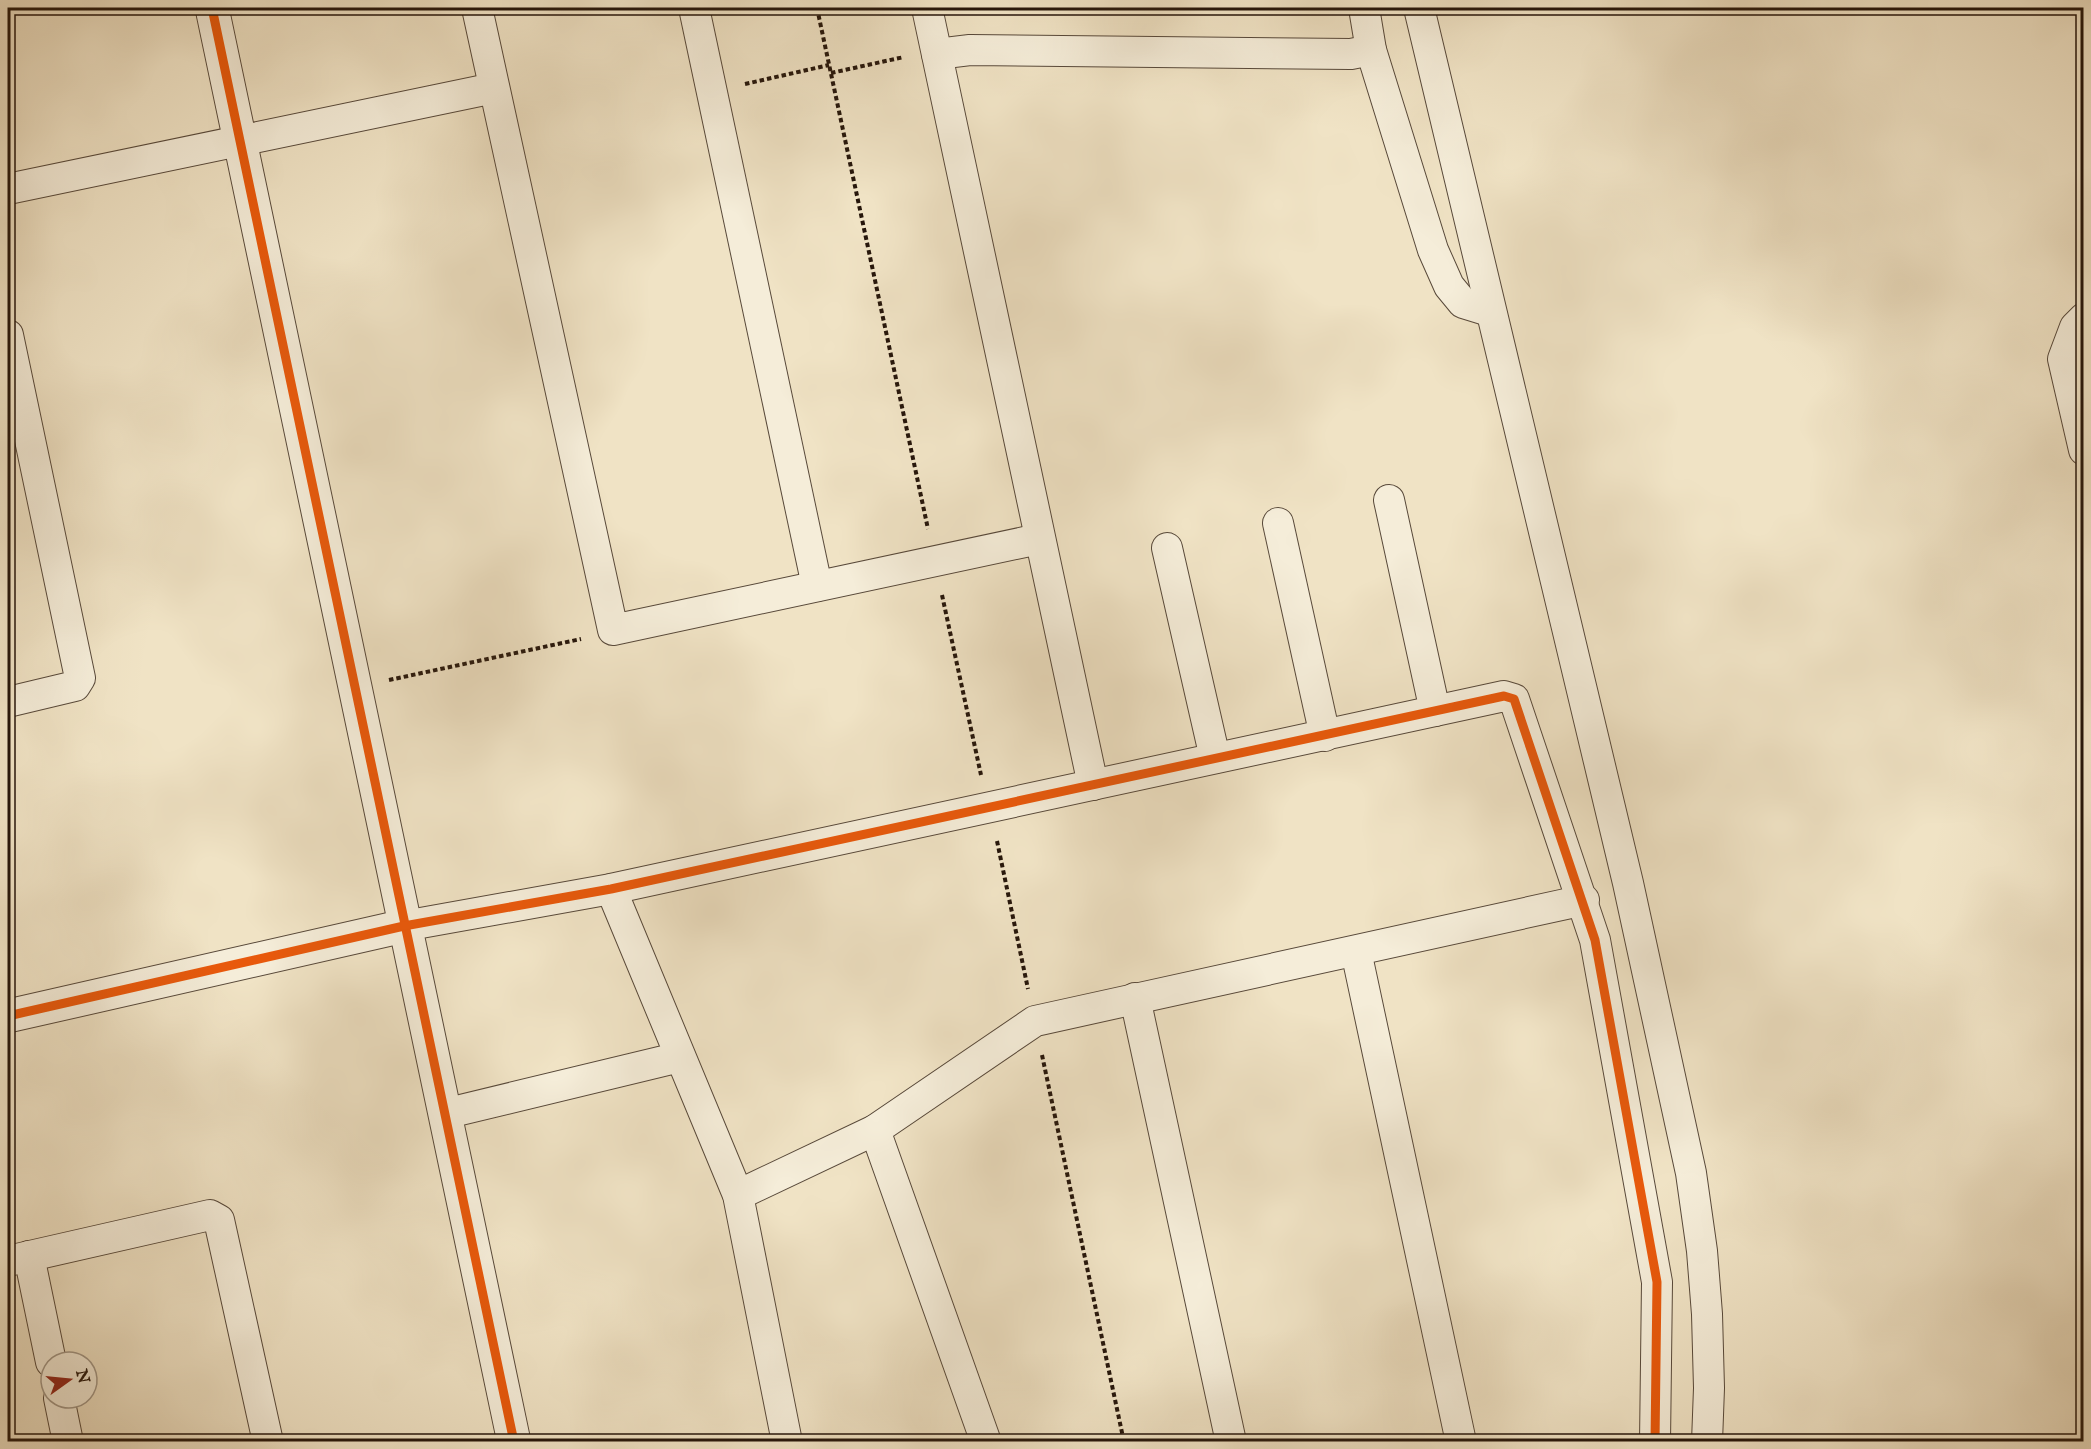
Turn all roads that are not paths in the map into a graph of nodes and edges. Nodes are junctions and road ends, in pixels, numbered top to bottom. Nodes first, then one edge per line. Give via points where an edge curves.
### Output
1 (212, 8) edge
2 (477, 8) edge
3 (694, 8) edge
4 (927, 8) edge
5 (1364, 8) edge
6 (1419, 8) edge
7 (1371, 50) junction
8 (937, 54) junction
9 (494, 88) junction
10 (241, 142) junction
11 (8, 189) edge
12 (1489, 311) junction
13 (2084, 318) edge
14 (8, 335) edge
15 (2084, 450) edge
16 (1389, 500) dead end
17 (1278, 523) dead end
18 (1039, 538) junction
19 (1167, 548) dead end
20 (817, 586) junction
21 (8, 702) edge
22 (1435, 711) junction
23 (1325, 735) junction
24 (1215, 758) junction
25 (1093, 785) junction
26 (611, 889) junction
27 (1584, 900) junction
28 (404, 926) junction
29 (1356, 951) junction
30 (1136, 998) junction
31 (8, 1016) edge
32 (680, 1057) junction
33 (444, 1114) junction
34 (875, 1130) junction
35 (738, 1196) junction
36 (18, 1259) edge
37 (47, 1350) edge
38 (61, 1410) edge
39 (68, 1442) edge
40 (268, 1442) edge
41 (514, 1442) edge
42 (787, 1442) edge
43 (986, 1442) edge
44 (1231, 1442) edge
45 (1461, 1442) edge
46 (1655, 1442) edge
47 (1707, 1442) edge

1 - 10 street
2 - 9 street
3 - 20 street
4 - 8 street
5 - 7 street
6 - 12 street
7 - 8 street via 1351,54 970,50
7 - 12 street via 1433,250 1449,286 1463,303
8 - 18 street
9 - 10 street
9 - 20 street via 613,630
10 - 11 street
10 - 28 street
12 - 47 street via 1628,883 1691,1173 1707,1314
13 - 15 street via 2075,327 2063,359
14 - 21 street via 80,678 75,686
16 - 22 street
17 - 23 street
18 - 20 street
18 - 25 street
19 - 24 street
22 - 23 street
22 - 27 street via 1504,696 1514,699
23 - 24 street
24 - 25 street
25 - 26 street
26 - 28 street
26 - 32 street
27 - 29 street
27 - 46 street via 1595,940 1657,1282
28 - 31 street
28 - 33 street
29 - 30 street
29 - 45 street
30 - 34 street via 1035,1021
30 - 44 street
32 - 33 street
32 - 35 street
33 - 41 street
34 - 35 street
34 - 43 street
35 - 42 street
36 - 37 street
36 - 40 street via 210,1215 219,1220
38 - 39 street

